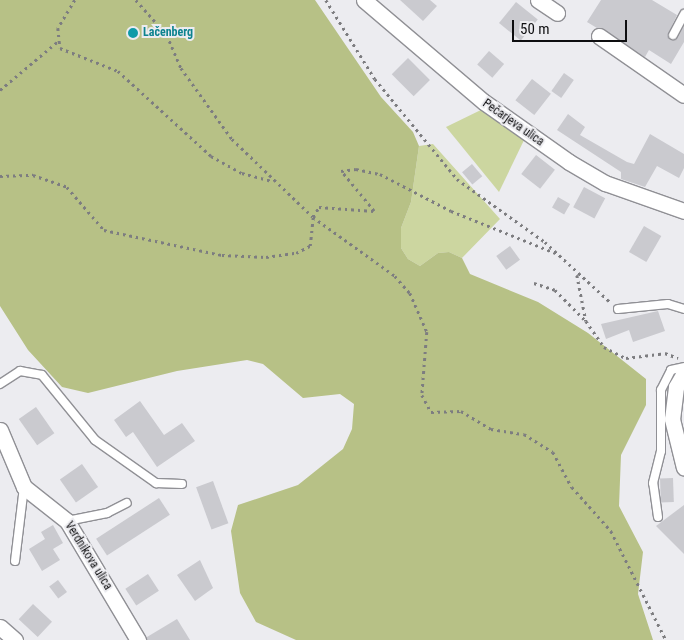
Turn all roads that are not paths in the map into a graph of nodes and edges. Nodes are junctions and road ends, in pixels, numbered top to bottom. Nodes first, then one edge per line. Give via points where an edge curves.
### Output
1 (364, 0) edge
2 (538, 0) edge
3 (558, 13) dead end
4 (684, 14) edge
5 (673, 35) dead end
6 (599, 36) dead end
7 (684, 95) edge
8 (684, 211) edge
9 (618, 309) road end
10 (684, 309) edge
11 (683, 369) edge
12 (0, 384) edge
13 (0, 430) edge
14 (684, 468) edge
15 (182, 484) dead end
16 (24, 487) junction
17 (127, 503) dead end
18 (658, 517) dead end
19 (67, 521) junction
20 (15, 561) dead end
21 (0, 627) edge
22 (15, 640) edge
23 (138, 640) edge

1 - 8 street, Pečarjeva ulica via 484,102 569,162 622,190
2 - 3 street
4 - 5 lane
6 - 7 street
9 - 10 lane via 668,304
11 - 14 street via 676,387 672,419
11 - 18 lane via 671,370 662,390 661,451 653,483
12 - 15 lane via 20,371 42,375 95,440 156,483
13 - 16 street, Verdnikova ulica
16 - 19 street, Verdnikova ulica
16 - 20 lane
17 - 19 lane via 107,514
19 - 23 street, Verdnikova ulica
21 - 22 street

